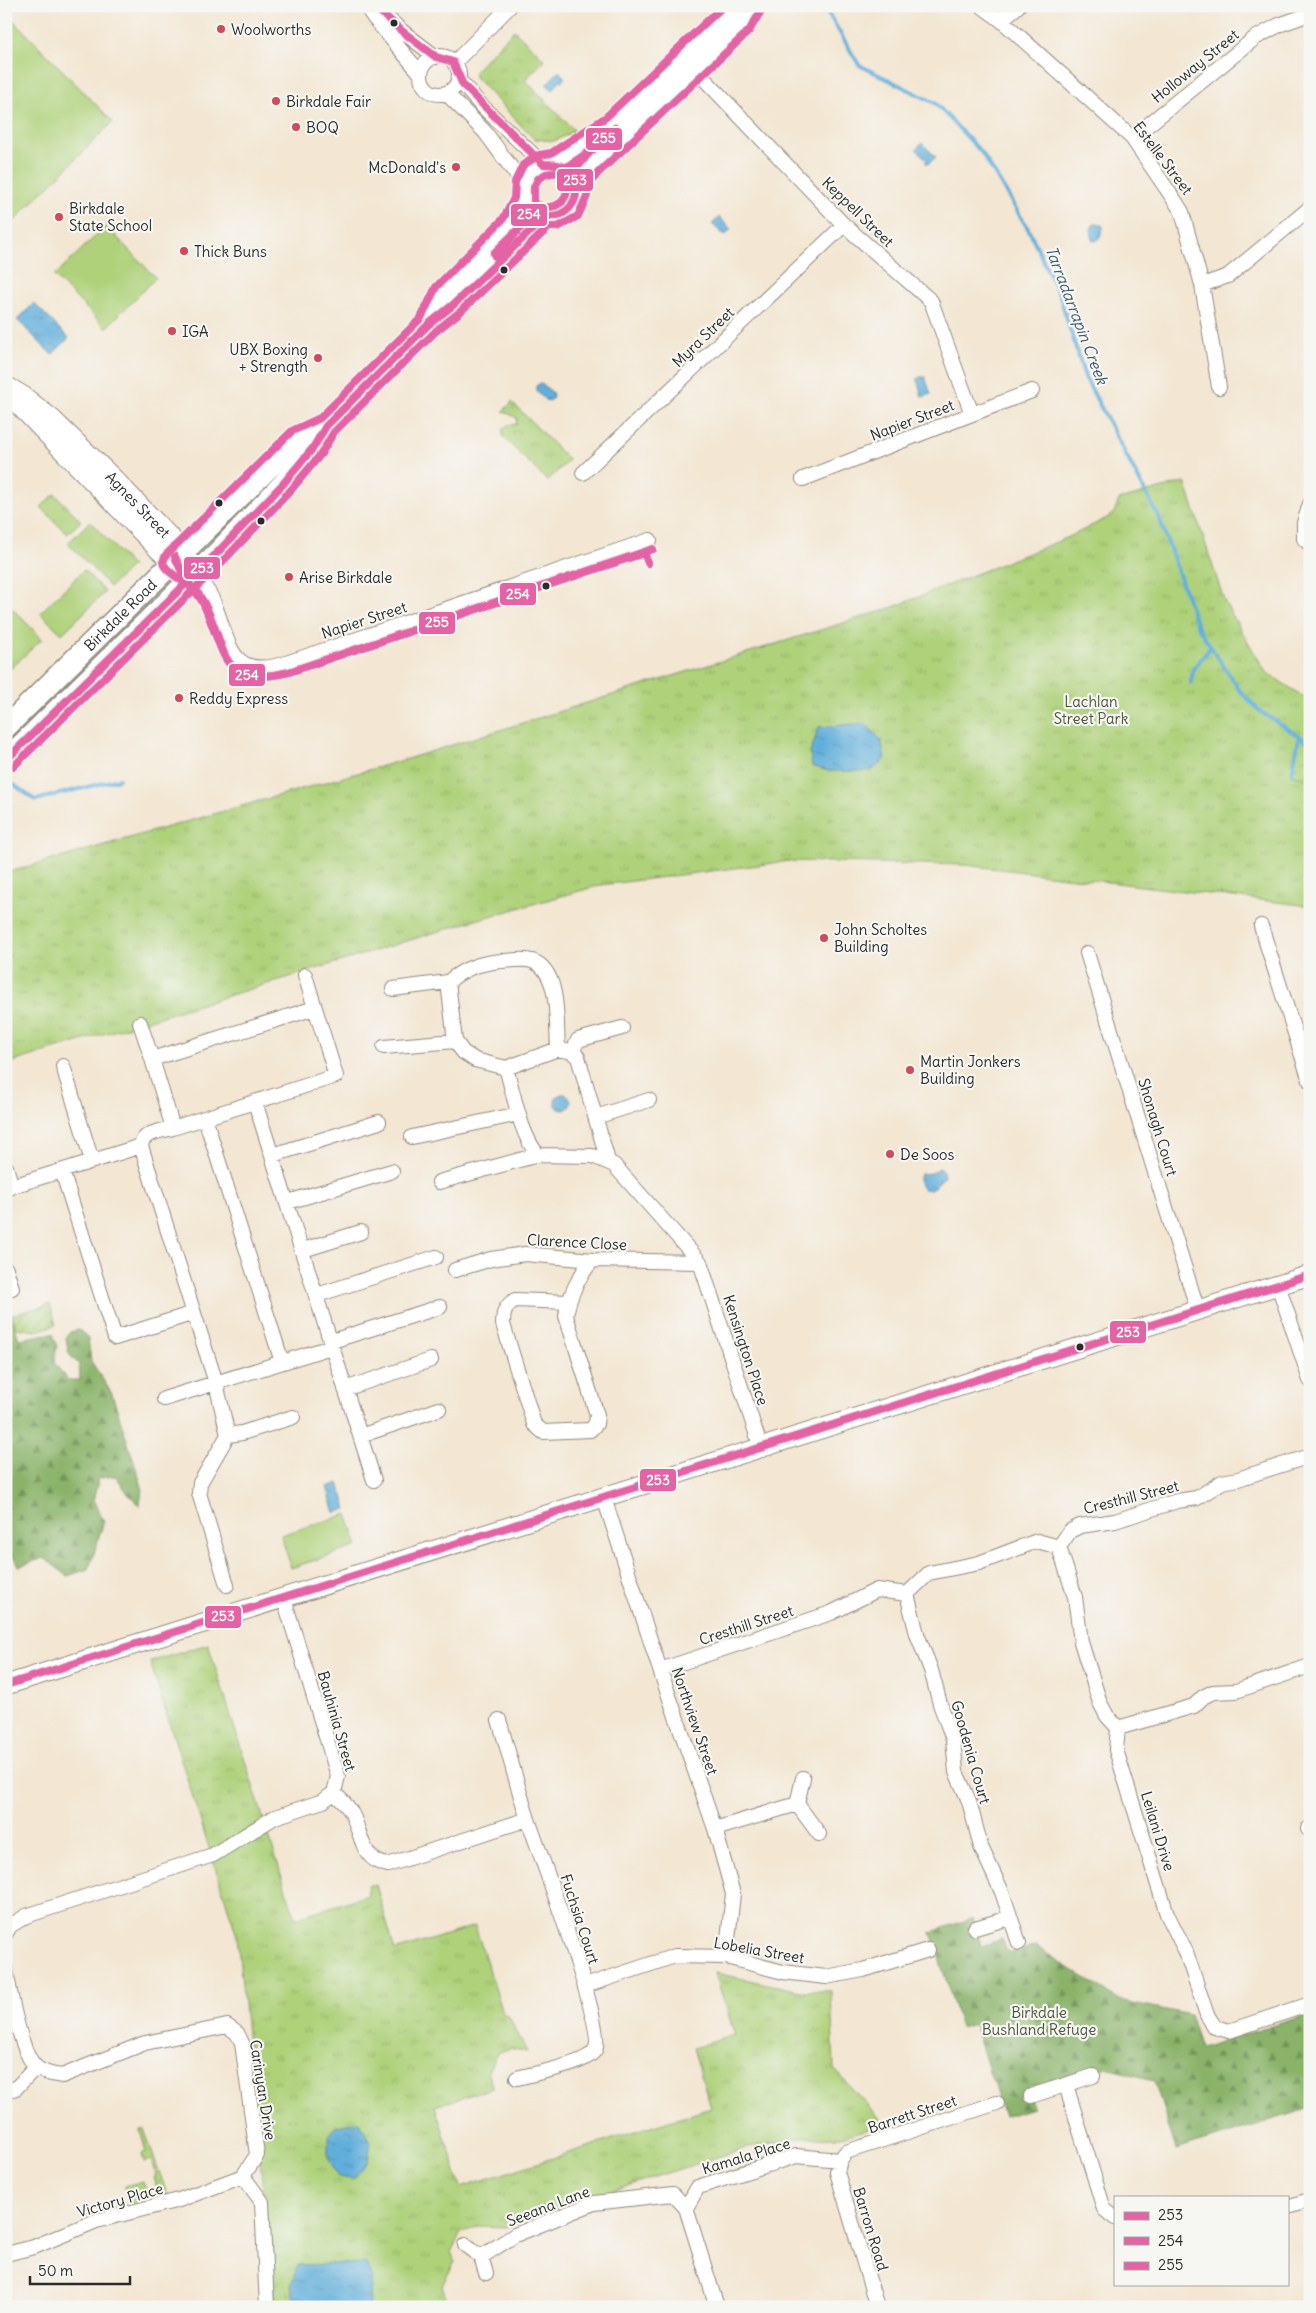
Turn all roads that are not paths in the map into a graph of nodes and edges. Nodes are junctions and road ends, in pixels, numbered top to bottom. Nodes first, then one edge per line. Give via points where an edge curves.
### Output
1 (366, 6) edge
2 (374, 6) edge
3 (510, 6) edge
4 (744, 6) edge
5 (752, 6) edge
6 (982, 6) edge
7 (1018, 6) edge
8 (1310, 14) edge
9 (1000, 20) junction
10 (436, 57) junction
11 (454, 63) junction
12 (689, 63) junction
13 (421, 74) junction
14 (458, 79) junction
15 (446, 93) junction
16 (1132, 138) junction
17 (548, 164) junction
18 (577, 184) junction
19 (524, 192) junction
20 (1310, 208) edge
21 (544, 217) junction
22 (844, 225) junction
23 (1202, 285) junction
24 (429, 324) junction
25 (1219, 387) dead end
26 (6, 388) edge
27 (1032, 391) dead end
28 (972, 414) junction
29 (326, 426) junction
30 (583, 473) dead end
31 (803, 479) dead end
32 (1310, 504) edge
33 (650, 540) dead end
34 (1310, 544) edge
35 (179, 557) junction
36 (195, 574) junction
37 (6, 727) edge
38 (6, 760) edge
39 (1261, 926) dead end
40 (1087, 953) dead end
41 (305, 975) dead end
42 (448, 982) junction
43 (393, 989) dead end
44 (315, 1008) junction
45 (140, 1023) dead end
46 (622, 1028) dead end
47 (455, 1041) junction
48 (384, 1047) dead end
49 (558, 1049) junction
50 (572, 1052) junction
51 (152, 1059) junction
52 (63, 1066) dead end
53 (506, 1068) junction
54 (1310, 1081) edge
55 (649, 1100) dead end
56 (255, 1102) junction
57 (519, 1114) junction
58 (596, 1117) junction
59 (204, 1118) junction
60 (379, 1122) dead end
61 (173, 1128) junction
62 (412, 1137) dead end
63 (141, 1146) junction
64 (272, 1155) junction
65 (538, 1155) junction
66 (92, 1161) junction
67 (608, 1161) junction
68 (6, 1167) edge
69 (62, 1171) junction
70 (392, 1171) dead end
71 (439, 1182) dead end
72 (9, 1187) edge
73 (288, 1202) junction
74 (361, 1232) dead end
75 (303, 1250) junction
76 (436, 1258) dead end
77 (593, 1260) junction
78 (700, 1262) junction
79 (6, 1269) edge
80 (455, 1270) dead end
81 (1310, 1275) edge
82 (1278, 1285) junction
83 (12, 1288) dead end
84 (317, 1295) junction
85 (568, 1302) junction
86 (440, 1307) dead end
87 (1198, 1311) junction
88 (194, 1313) junction
89 (332, 1344) junction
90 (431, 1360) dead end
91 (282, 1362) junction
92 (1310, 1380) edge
93 (216, 1383) junction
94 (345, 1389) junction
95 (164, 1399) dead end
96 (439, 1410) dead end
97 (293, 1416) dead end
98 (228, 1435) junction
99 (360, 1436) junction
100 (761, 1448) junction
101 (1310, 1456) edge
102 (374, 1480) dead end
103 (604, 1498) junction
104 (1059, 1547) junction
105 (227, 1585) dead end
106 (907, 1594) junction
107 (284, 1599) junction
108 (1310, 1666) edge
109 (660, 1670) junction
110 (6, 1685) edge
111 (499, 1720) dead end
112 (1118, 1728) junction
113 (804, 1778) dead end
114 (334, 1793) junction
115 (797, 1804) junction
116 (528, 1819) junction
117 (715, 1829) junction
118 (819, 1834) dead end
119 (1009, 1918) junction
120 (7, 1927) edge
121 (976, 1928) dead end
122 (1019, 1944) dead end
123 (928, 1950) dead end
124 (726, 1957) junction
125 (6, 1970) edge
126 (585, 1986) junction
127 (1310, 2004) edge
128 (36, 2067) junction
129 (1092, 2076) dead end
130 (518, 2078) dead end
131 (1066, 2084) junction
132 (6, 2091) edge
133 (1032, 2096) dead end
134 (997, 2104) dead end
135 (840, 2160) junction
136 (243, 2176) junction
137 (1310, 2200) edge
138 (1288, 2207) edge
139 (686, 2208) junction
140 (1114, 2217) edge
141 (465, 2245) dead end
142 (6, 2254) edge
143 (482, 2257) junction
144 (486, 2273) dead end
145 (266, 2307) edge
146 (717, 2307) edge
147 (877, 2307) edge

1 - 13 street
2 - 10 street
3 - 11 street
4 - 12 main road via 734,11
5 - 12 main road via 742,24
6 - 9 street, Estelle Street
7 - 9 street
8 - 16 street, Holloway Street via 1255,38
9 - 16 street, Estelle Street
10 - 11 street
10 - 13 street via 426,63
11 - 14 street
12 - 17 main road via 612,125
12 - 18 main road
12 - 22 street, Keppell Street
13 - 15 street via 427,89 436,94
14 - 15 street via 452,90
14 - 17 street via 481,105
15 - 19 street via 485,132
16 - 23 street, Estelle Street via 1182,212
17 - 18 main road via 569,170
17 - 19 main road via 530,172
18 - 21 main road via 570,210 554,218
19 - 21 main road via 529,208
19 - 24 main road, Birkdale Road via 511,225 444,294
20 - 23 street via 1228,276
21 - 24 main road, Birkdale Road
22 - 28 street, Keppell Street via 931,301
22 - 30 street, Myra Street
23 - 25 street, Estelle Street
24 - 29 main road, Birkdale Road
26 - 35 street, Agnes Street via 42,431
27 - 28 street, Napier Street
28 - 31 street, Napier Street
29 - 35 main road, Birkdale Road via 299,438
29 - 36 main road, Birkdale Road via 313,448 283,484
32 - 34 street via 1304,523 1304,539
33 - 36 street, Napier Street via 286,663 261,668 246,666 236,658 210,594
35 - 36 street, Agnes Street
35 - 37 main road, Birkdale Road
36 - 38 main road, Birkdale Road
39 - 54 street
40 - 87 street, Shonagh Court
41 - 44 street
42 - 43 street
42 - 47 street
42 - 49 street via 458,972 482,963 519,960 532,961 542,967 554,987
44 - 51 street
44 - 56 street via 336,1076
45 - 51 street
46 - 50 street via 578,1040
47 - 48 street
47 - 53 street via 475,1060
49 - 50 street
49 - 53 street
50 - 58 street via 578,1057
51 - 61 street
52 - 66 street
53 - 57 street
55 - 58 street
56 - 59 street
56 - 64 street
57 - 62 street
57 - 65 street via 532,1148
58 - 67 street
59 - 61 street
59 - 91 street
60 - 64 street
61 - 63 street via 147,1135
63 - 66 street
63 - 88 street
64 - 73 street
65 - 67 street via 593,1156
65 - 71 street
66 - 69 street
67 - 78 street
68 - 72 street
69 - 72 street
69 - 88 street via 115,1338
70 - 73 street
73 - 75 street
74 - 75 street
75 - 84 street
76 - 84 street
77 - 78 street, Clarence Close
77 - 80 street, Clarence Close via 525,1254
77 - 85 street via 584,1270
78 - 100 street, Kensington Place
79 - 83 street
81 - 82 street
82 - 87 street
82 - 92 street
84 - 89 street
85 - 85 street via 515,1300 503,1315 534,1424 543,1432 590,1430 596,1424 597,1415 566,1316
86 - 89 street
87 - 100 street
88 - 93 street
89 - 91 street
89 - 94 street
90 - 94 street
91 - 93 street
93 - 95 street
93 - 98 street
94 - 99 street
96 - 99 street
97 - 98 street
98 - 105 street via 200,1483 199,1493
99 - 102 street
100 - 103 street
101 - 104 street, Cresthill Street via 1222,1482 1197,1498 1080,1526 1070,1531
103 - 107 street
103 - 109 street, Northview Street
104 - 106 street via 1037,1541 979,1563 929,1573
104 - 112 street via 1075,1597 1082,1642 1100,1703
106 - 109 street, Cresthill Street via 877,1590 831,1614
106 - 119 street, Goodenia Court via 917,1634 953,1739 956,1772
107 - 110 street
107 - 114 street, Bauhinia Street via 338,1776
108 - 112 street via 1236,1690 1213,1692 1194,1706
109 - 117 street, Northview Street
111 - 116 street, Fuchsia Court
112 - 127 street, Leilani Drive via 1116,1750 1167,1914 1186,1952 1207,2015 1215,2027 1229,2030
113 - 115 street
114 - 116 street, Bauhinia Street via 349,1809 372,1858 388,1865
114 - 120 street via 323,1801 275,1817 213,1854 26,1916
115 - 117 street
115 - 118 street
116 - 126 street, Fuchsia Court
117 - 124 street, Northview Street via 733,1894
119 - 121 street
119 - 122 street, Goodenia Court
123 - 124 street, Lobelia Street via 863,1970 826,1977 783,1972
124 - 126 street, Lobelia Street via 675,1956
125 - 128 street via 26,2053
126 - 130 street, Fuchsia Court via 595,2026 595,2051 581,2061
128 - 132 street via 16,2088
128 - 136 street, Carinyan Drive via 48,2074 62,2076 144,2043 227,2026 237,2033 242,2043 257,2155
129 - 131 street
131 - 133 street
131 - 140 street via 1104,2208
134 - 135 street, Barrett Street via 846,2152
135 - 139 street, Kamala Place via 796,2156 698,2187
135 - 147 street, Barron Road via 837,2172
136 - 142 street, Victory Place via 179,2200 96,2221
136 - 145 street via 262,2202
137 - 138 street
139 - 143 street, Seeana Lane via 673,2194 594,2203 515,2235
139 - 146 street
141 - 143 street
143 - 144 street

